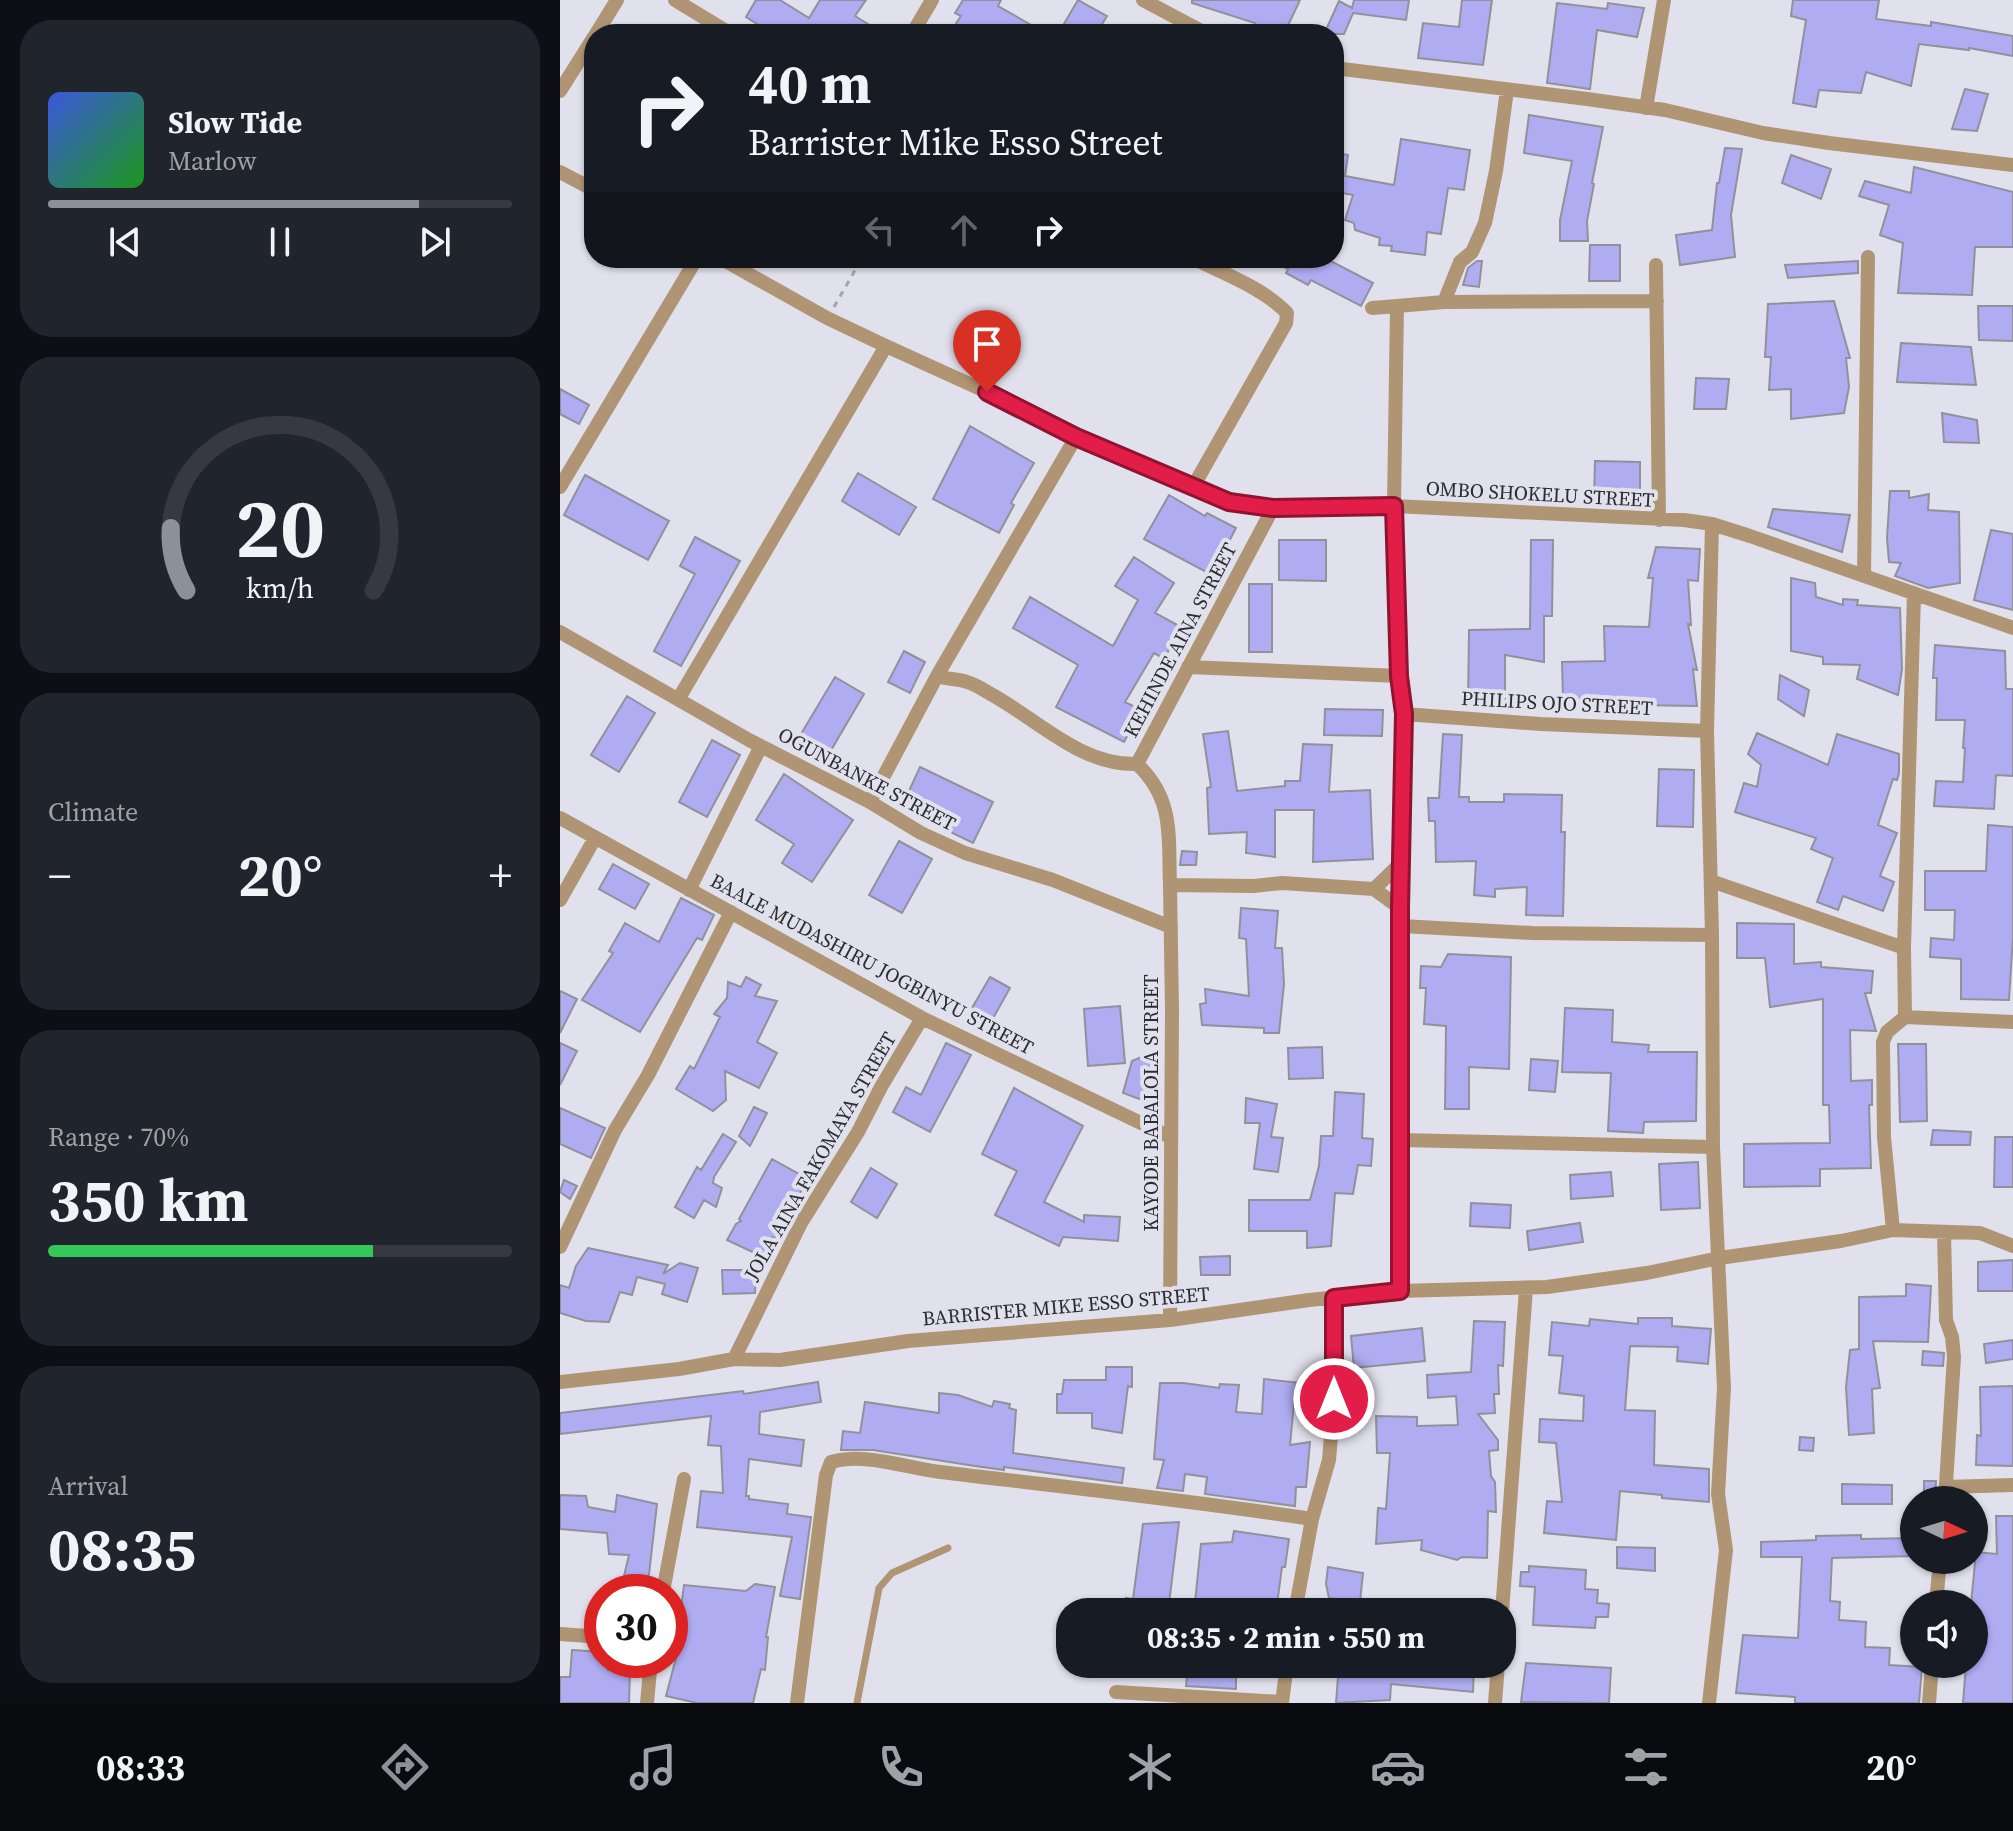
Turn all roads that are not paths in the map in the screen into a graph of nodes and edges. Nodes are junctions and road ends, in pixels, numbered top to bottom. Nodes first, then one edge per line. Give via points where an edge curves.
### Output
1 (617, 0) edge
2 (675, 0) edge
3 (932, 0) edge
4 (1143, 0) edge
5 (1664, 0) edge
6 (602, 24) edge
7 (715, 24) edge
8 (918, 24) edge
9 (1188, 24) edge
10 (584, 53) edge
11 (1344, 69) edge
12 (1507, 90) junction
13 (560, 91) edge
14 (1646, 108) junction
15 (2013, 165) edge
16 (560, 172) edge
17 (584, 185) edge
18 (1868, 257) dead end
19 (1656, 265) dead end
20 (691, 268) edge
21 (738, 268) edge
22 (1212, 268) edge
23 (1657, 301) junction
24 (1444, 302) junction
25 (1397, 306) junction
26 (1372, 308) dead end
27 (886, 346) junction
28 (1076, 437) junction
29 (560, 487) edge
30 (1193, 487) junction
31 (1394, 506) junction
32 (1273, 508) junction
33 (1659, 520) junction
34 (1712, 524) junction
35 (1864, 576) junction
36 (1914, 594) junction
37 (2013, 628) edge
38 (560, 632) edge
39 (1188, 667) junction
40 (937, 676) junction
41 (1399, 676) junction
42 (679, 698) junction
43 (1404, 714) junction
44 (1707, 731) junction
45 (761, 746) junction
46 (1137, 764) junction
47 (870, 802) junction
48 (560, 818) edge
49 (595, 838) junction
50 (1401, 863) junction
51 (1711, 881) junction
52 (1170, 885) junction
53 (1374, 889) junction
54 (689, 890) junction
55 (560, 900) edge
56 (1400, 908) junction
57 (731, 912) junction
58 (1401, 926) junction
59 (1171, 927) junction
60 (1712, 935) junction
61 (1904, 948) junction
62 (1905, 1017) junction
63 (922, 1018) junction
64 (2013, 1022) edge
65 (1170, 1137) junction
66 (1400, 1140) junction
67 (1713, 1147) junction
68 (1893, 1230) junction
69 (1944, 1232) junction
70 (2013, 1246) edge
71 (560, 1247) edge
72 (1719, 1258) junction
73 (1526, 1289) junction
74 (1400, 1291) junction
75 (1334, 1298) junction
76 (1170, 1320) junction
77 (734, 1359) junction
78 (560, 1382) edge
79 (684, 1479) dead end
80 (2013, 1485) edge
81 (1946, 1486) edge
82 (1988, 1488) edge
83 (1312, 1519) junction
84 (948, 1548) dead end
85 (666, 1574) edge
86 (1298, 1598) edge
87 (1503, 1598) edge
88 (560, 1634) edge
89 (584, 1636) edge
90 (649, 1678) edge
91 (1285, 1678) edge
92 (1497, 1678) edge
93 (1931, 1678) edge
94 (1116, 1692) dead end
95 (647, 1703) edge
96 (797, 1703) edge
97 (857, 1703) edge
98 (1282, 1703) edge
99 (1495, 1703) edge
100 (1709, 1703) edge
101 (1929, 1703) edge

1 - 6 street
2 - 7 street
3 - 8 street
4 - 9 street
5 - 14 street
10 - 13 street
11 - 12 street
12 - 14 street
12 - 24 street via 1485,223 1472,252 1460,262
14 - 15 street via 1816,141
16 - 17 street
18 - 35 street
19 - 23 street
20 - 29 street
21 - 27 street, OMBO SHOKELU STREET
22 - 30 street via 1287,313
23 - 24 street
23 - 33 street
24 - 25 street
25 - 26 street
25 - 31 street
27 - 28 street, OMBO SHOKELU STREET
27 - 42 street
28 - 30 street, OMBO SHOKELU STREET
28 - 40 street
30 - 32 street, OMBO SHOKELU STREET via 1229,502
31 - 32 street, OMBO SHOKELU STREET
31 - 33 street, OMBO SHOKELU STREET
31 - 41 street
32 - 39 street, KEHINDE AINA STREET
33 - 34 street, OMBO SHOKELU STREET
34 - 35 street, OMBO SHOKELU STREET
34 - 44 street
35 - 36 street, OMBO SHOKELU STREET
36 - 37 street, OMBO SHOKELU STREET
36 - 61 street
38 - 42 street, OGUNBANKE STREET
39 - 41 street
39 - 46 street, KEHINDE AINA STREET
40 - 46 street, KEHINDE AINA STREET via 975,686 1103,759
40 - 47 street
41 - 43 street
42 - 45 street, OGUNBANKE STREET
43 - 44 street, PHILIPS OJO STREET
43 - 50 street
44 - 51 street
45 - 47 street, OGUNBANKE STREET
45 - 54 street
46 - 52 street, KAYODE BABALOLA STREET via 1163,799
47 - 59 street, OGUNBANKE STREET via 965,853 1053,880
48 - 49 street, BAALE MUDASHIRU JOGBINYU STREET
49 - 54 street, BAALE MUDASHIRU JOGBINYU STREET
49 - 55 street
50 - 53 street
50 - 56 street
51 - 60 street
51 - 61 street
52 - 53 street via 1294,883
52 - 59 street, KAYODE BABALOLA STREET
53 - 56 street
54 - 57 street, BAALE MUDASHIRU JOGBINYU STREET
56 - 58 street
57 - 63 street, BAALE MUDASHIRU JOGBINYU STREET
57 - 71 street via 615,1130
58 - 60 street
58 - 66 street
59 - 65 street, KAYODE BABALOLA STREET
60 - 67 street
61 - 62 street
62 - 64 street
62 - 68 street via 1883,1042 1884,1137
63 - 65 street, BAALE MUDASHIRU JOGBINYU STREET
63 - 77 street, JOLA AINA FAKOMAYA STREET via 801,1223
65 - 76 street, KAYODE BABALOLA STREET
66 - 67 street
66 - 74 street
67 - 72 street
68 - 69 street, BARRISTER MIKE ESSO STREET
68 - 72 street, BARRISTER MIKE ESSO STREET
69 - 70 street, BARRISTER MIKE ESSO STREET via 1980,1233
69 - 81 street via 1946,1320 1954,1357
72 - 73 street, BARRISTER MIKE ESSO STREET
72 - 100 street via 1724,1388 1718,1494 1726,1550
73 - 74 street, BARRISTER MIKE ESSO STREET
73 - 87 street
74 - 75 street, BARRISTER MIKE ESSO STREET
75 - 76 street, BARRISTER MIKE ESSO STREET
75 - 83 street via 1329,1460
76 - 77 street, BARRISTER MIKE ESSO STREET via 908,1341 780,1360
77 - 78 street, BARRISTER MIKE ESSO STREET
79 - 85 street
80 - 82 street
83 - 86 street
83 - 96 street via 867,1460 831,1462
84 - 97 lane via 892,1573 879,1588
88 - 89 street
90 - 95 street
91 - 98 street
92 - 99 street
93 - 101 street
94 - 98 street

